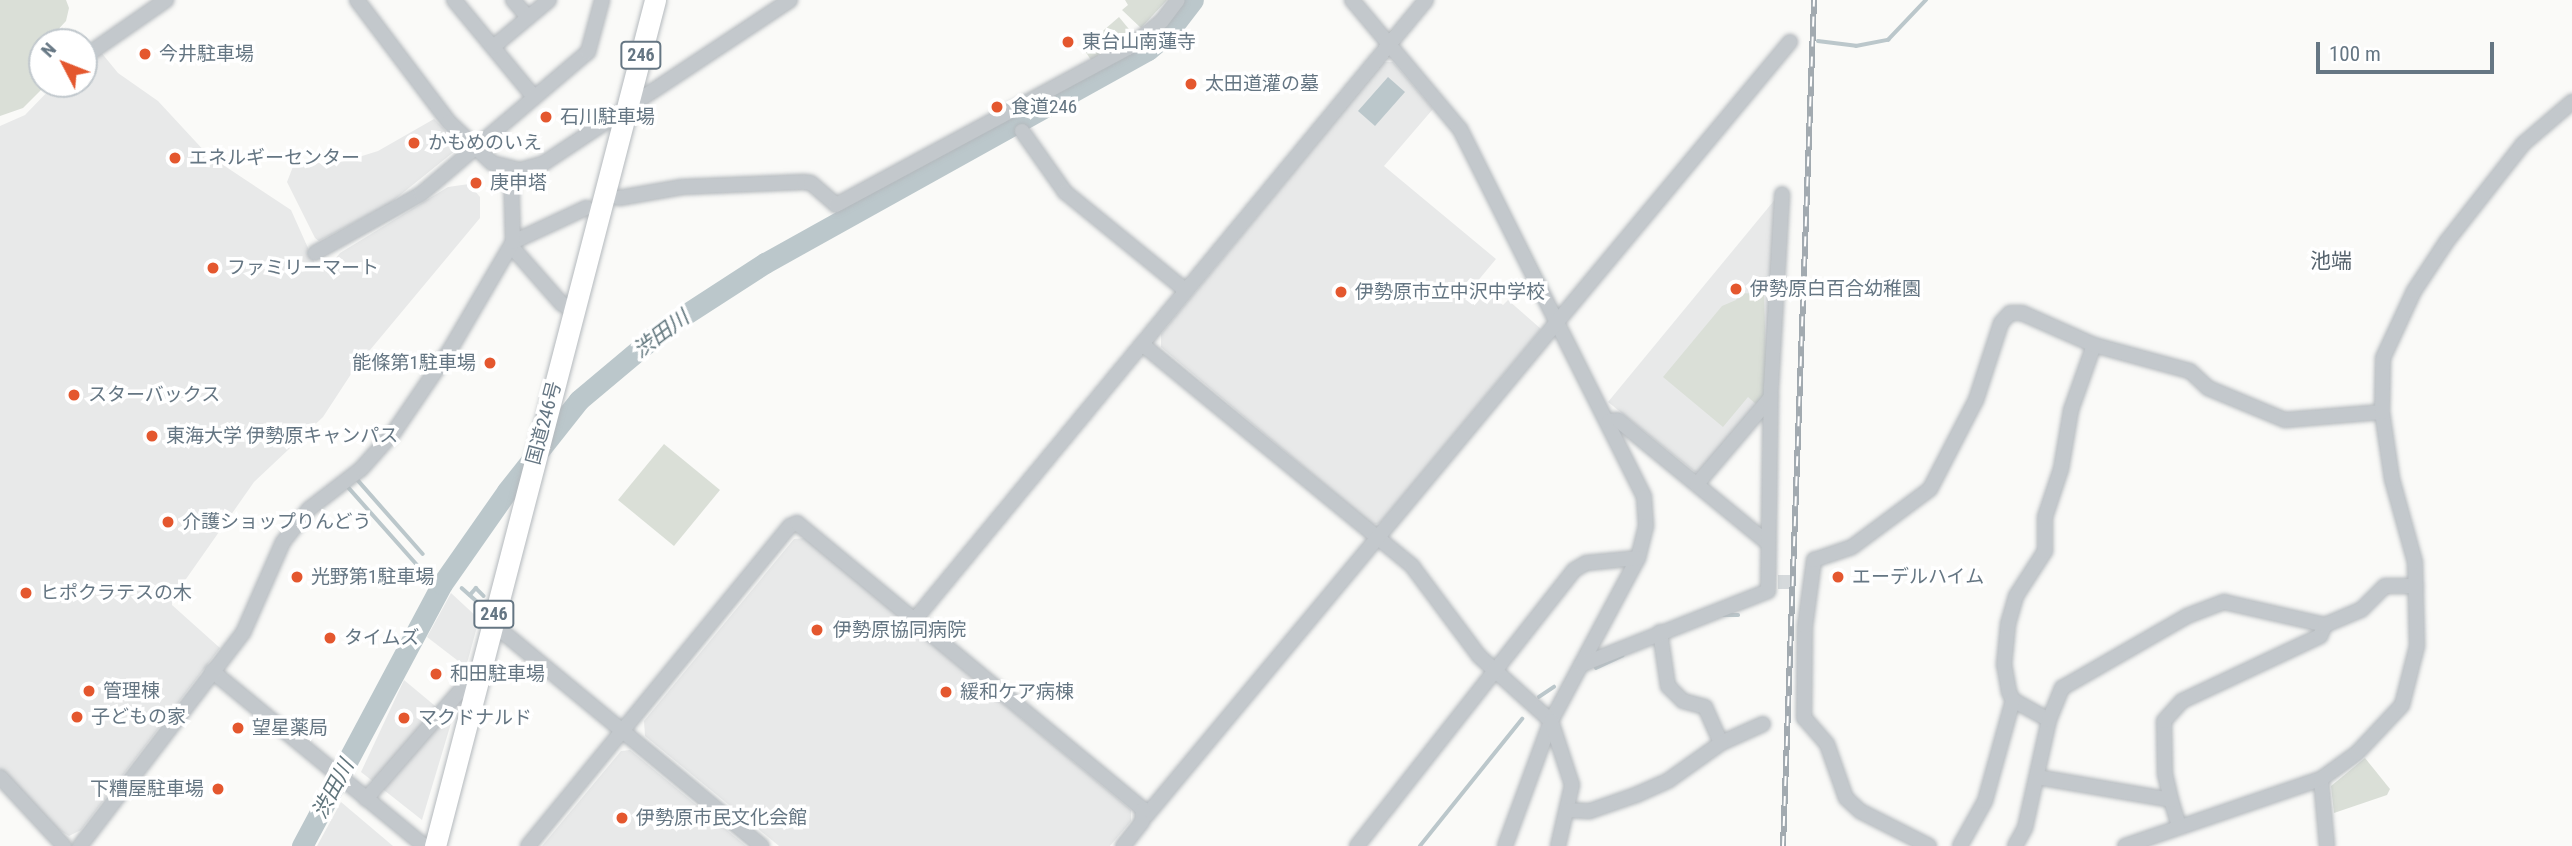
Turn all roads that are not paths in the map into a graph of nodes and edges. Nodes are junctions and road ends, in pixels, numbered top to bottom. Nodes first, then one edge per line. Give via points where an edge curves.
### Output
1 (166, 0) edge
2 (357, 0) edge
3 (454, 0) edge
4 (513, 0) edge
5 (549, 0) edge
6 (602, 0) edge
7 (655, 0) edge
8 (790, 0) edge
9 (1178, 0) edge
10 (1352, 0) edge
11 (1426, 0) edge
12 (528, 17) junction
13 (1790, 42) dead end
14 (1390, 44) junction
15 (98, 47) edge
16 (493, 47) junction
17 (534, 97) junction
18 (2572, 102) edge
19 (627, 110) junction
20 (1022, 131) dead end
21 (475, 147) junction
22 (511, 170) junction
23 (1782, 194) dead end
24 (619, 198) dead end
25 (586, 208) dead end
26 (512, 244) junction
27 (315, 253) dead end
28 (1185, 290) junction
29 (574, 310) junction
30 (1558, 318) junction
31 (1142, 344) junction
32 (2094, 345) junction
33 (1771, 397) junction
34 (2382, 412) junction
35 (1609, 421) junction
36 (1697, 484) junction
37 (1378, 536) junction
38 (1769, 543) junction
39 (1638, 558) junction
40 (2416, 586) junction
41 (916, 618) junction
42 (492, 623) junction
43 (2325, 625) junction
44 (1660, 632) junction
45 (1581, 665) junction
46 (212, 671) junction
47 (1496, 673) junction
48 (475, 686) junction
49 (2013, 701) junction
50 (2049, 720) junction
51 (1551, 721) junction
52 (1762, 724) dead end
53 (623, 732) junction
54 (1721, 743) junction
55 (0, 777) edge
56 (2037, 777) junction
57 (2321, 779) junction
58 (366, 799) junction
59 (2171, 800) junction
60 (1568, 810) junction
61 (1146, 816) junction
62 (2179, 826) junction
63 (64, 846) edge
64 (80, 846) edge
65 (424, 846) edge
66 (435, 846) edge
67 (528, 846) edge
68 (762, 846) edge
69 (1123, 846) edge
70 (1357, 846) edge
71 (1505, 846) edge
72 (1558, 846) edge
73 (1929, 846) edge
74 (1960, 846) edge
75 (2015, 846) edge
76 (2125, 846) edge
77 (2327, 846) edge

1 - 15 street
2 - 21 street via 409,73
3 - 16 street
4 - 12 street
5 - 12 street
6 - 17 street via 594,45
7 - 19 highway, 国道246号 / 246
8 - 19 street
9 - 24 street via 1162,21 1128,48 836,205 804,182 682,187
10 - 14 street
11 - 14 street
12 - 16 street
13 - 30 street via 1615,256
14 - 28 street
14 - 30 street via 1460,129
16 - 17 street
17 - 21 street
18 - 34 street via 2523,144 2420,282 2383,358
19 - 22 street via 544,163
19 - 29 highway, 国道246号 / 246
20 - 28 street via 1065,192
21 - 22 street via 492,163
21 - 27 street via 398,210
22 - 26 street
23 - 33 street
25 - 26 street
26 - 29 street via 562,304
26 - 46 street via 394,432 361,469 309,509 283,542 243,633
28 - 31 street
29 - 42 highway, 国道246号 / 246
30 - 35 street
30 - 37 street
31 - 37 street
31 - 41 street
32 - 34 street via 2190,371 2208,388 2285,420
32 - 49 street via 2071,410 2062,469 2045,517 2045,551 2016,596 2008,624 2004,665
32 - 73 street via 2022,313 2010,313 2001,323 1976,400 1930,489 1852,547 1814,560 1803,582 1804,718 1831,752 1846,798 1860,811
33 - 36 street
33 - 38 street
34 - 40 street via 2394,493 2411,539
35 - 36 street via 1618,420
35 - 39 street via 1644,497 1646,526
36 - 38 street
37 - 47 street via 1412,566
37 - 61 street
38 - 44 street via 1774,582 1768,591 1749,602
39 - 45 street
39 - 47 street via 1578,565
40 - 43 street via 2385,586 2361,610
40 - 57 street via 2417,646 2402,705 2376,736
41 - 53 street via 803,525 793,524
41 - 61 street
42 - 48 highway, 国道246号 / 246
42 - 53 street
43 - 50 street via 2224,602 2187,616 2062,688
43 - 59 street via 2319,636 2182,701 2164,721 2165,774
44 - 45 street
44 - 54 street via 1668,686 1683,701 1705,707
45 - 51 street
46 - 58 street
46 - 64 street
47 - 51 street
47 - 70 street
48 - 58 street via 452,699
48 - 66 highway, 国道246号 / 246
49 - 50 street
49 - 74 street via 1986,801
50 - 56 street
51 - 60 street via 1572,785
51 - 71 street
52 - 54 street
53 - 67 street
53 - 68 street
54 - 60 street via 1669,780 1636,795 1590,811
55 - 63 street
56 - 59 street
56 - 75 street via 2025,828
57 - 62 street
57 - 77 street
58 - 65 street
59 - 62 street
60 - 72 street
61 - 69 street
62 - 76 street

